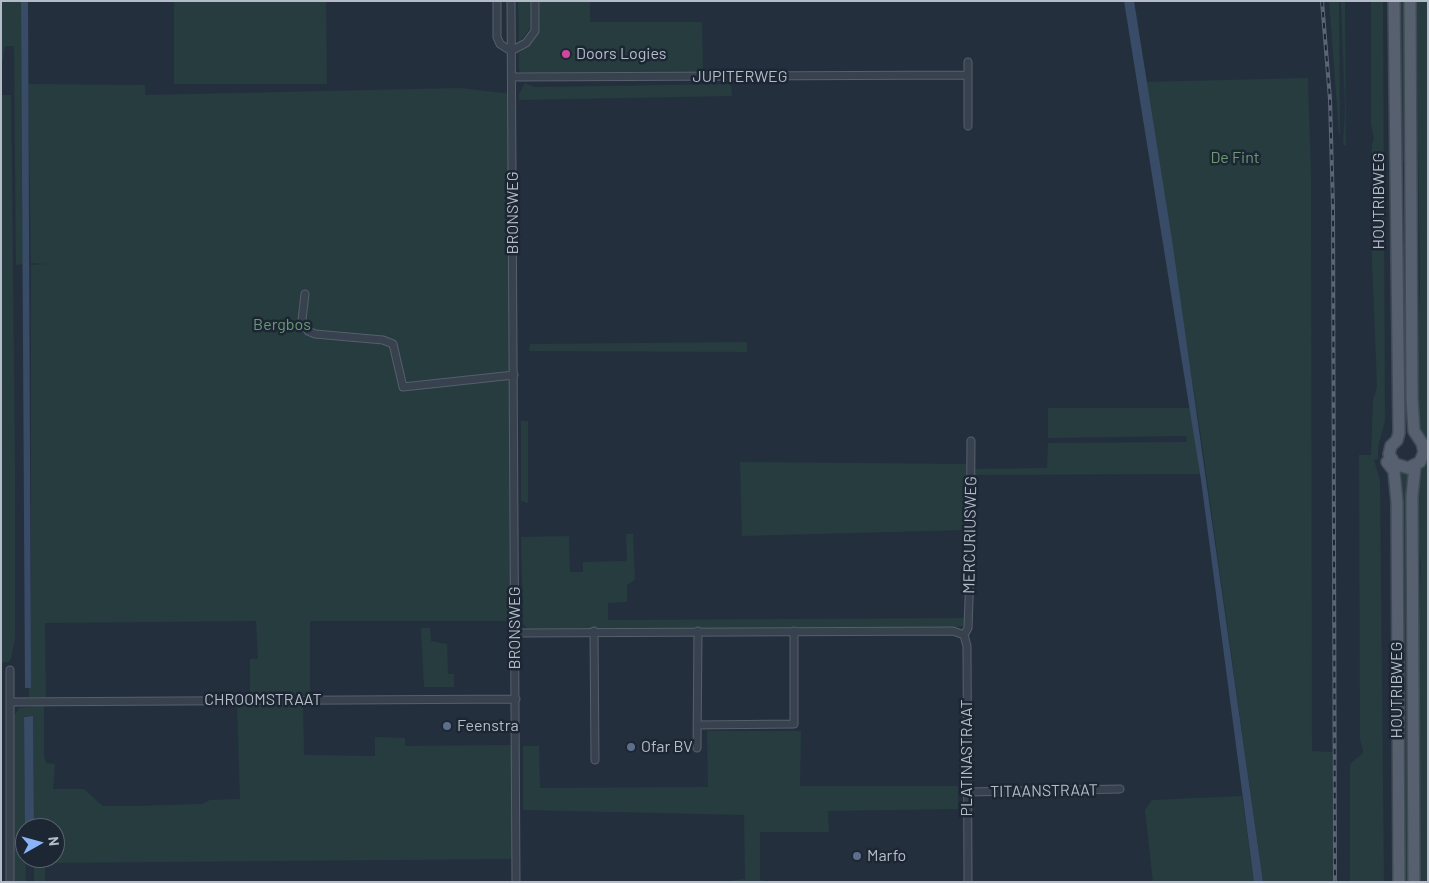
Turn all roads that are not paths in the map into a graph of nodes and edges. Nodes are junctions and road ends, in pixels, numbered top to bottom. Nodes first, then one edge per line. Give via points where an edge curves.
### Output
1 (497, 1) edge
2 (511, 1) edge
3 (535, 1) edge
4 (1394, 1) edge
5 (1410, 1) edge
6 (511, 51) junction
7 (968, 62) dead end
8 (968, 75) junction
9 (512, 77) junction
10 (968, 126) dead end
11 (304, 294) dead end
12 (514, 375) junction
13 (1396, 436) junction
14 (1418, 441) junction
15 (970, 442) dead end
16 (1393, 465) junction
17 (1413, 467) junction
18 (594, 631) junction
19 (698, 631) junction
20 (794, 631) junction
21 (516, 632) junction
22 (964, 635) junction
23 (10, 670) dead end
24 (516, 699) junction
25 (10, 702) junction
26 (697, 725) junction
27 (1, 730) edge
28 (10, 730) junction
29 (697, 748) dead end
30 (595, 760) dead end
31 (1120, 789) dead end
32 (968, 792) junction
33 (10, 882) edge
34 (516, 882) edge
35 (968, 882) edge
36 (1399, 882) edge
37 (1414, 882) edge

1 - 6 street via 497,37 500,44
2 - 6 street, BRONSWEG
3 - 6 street via 535,31 526,43
4 - 13 main road, HOUTRIBWEG
5 - 14 main road, HOUTRIBWEG via 1412,398 1409,421
6 - 9 street, BRONSWEG
7 - 8 street
8 - 9 street, JUPITERWEG
8 - 10 street
9 - 12 street, BRONSWEG
11 - 12 street via 302,320 315,334 383,340 393,344 403,387
12 - 21 street, BRONSWEG
13 - 14 main road
13 - 16 main road via 1384,450
14 - 17 main road via 1423,457
15 - 22 street, MERCURIUSWEG via 968,628
16 - 17 main road
16 - 36 main road, HOUTRIBWEG via 1397,502
17 - 37 main road, HOUTRIBWEG
18 - 19 street
18 - 21 street
18 - 30 street
19 - 20 street
19 - 26 street
20 - 22 street via 953,630
20 - 26 street via 794,724
21 - 24 street, BRONSWEG
22 - 32 street, PLATINASTRAAT via 967,646
23 - 25 street
24 - 25 street, CHROOMSTRAAT
24 - 34 street, BRONSWEG
25 - 28 street
26 - 29 street
27 - 28 street
28 - 33 street
31 - 32 street, TITAANSTRAAT
32 - 35 street, PLATINASTRAAT

